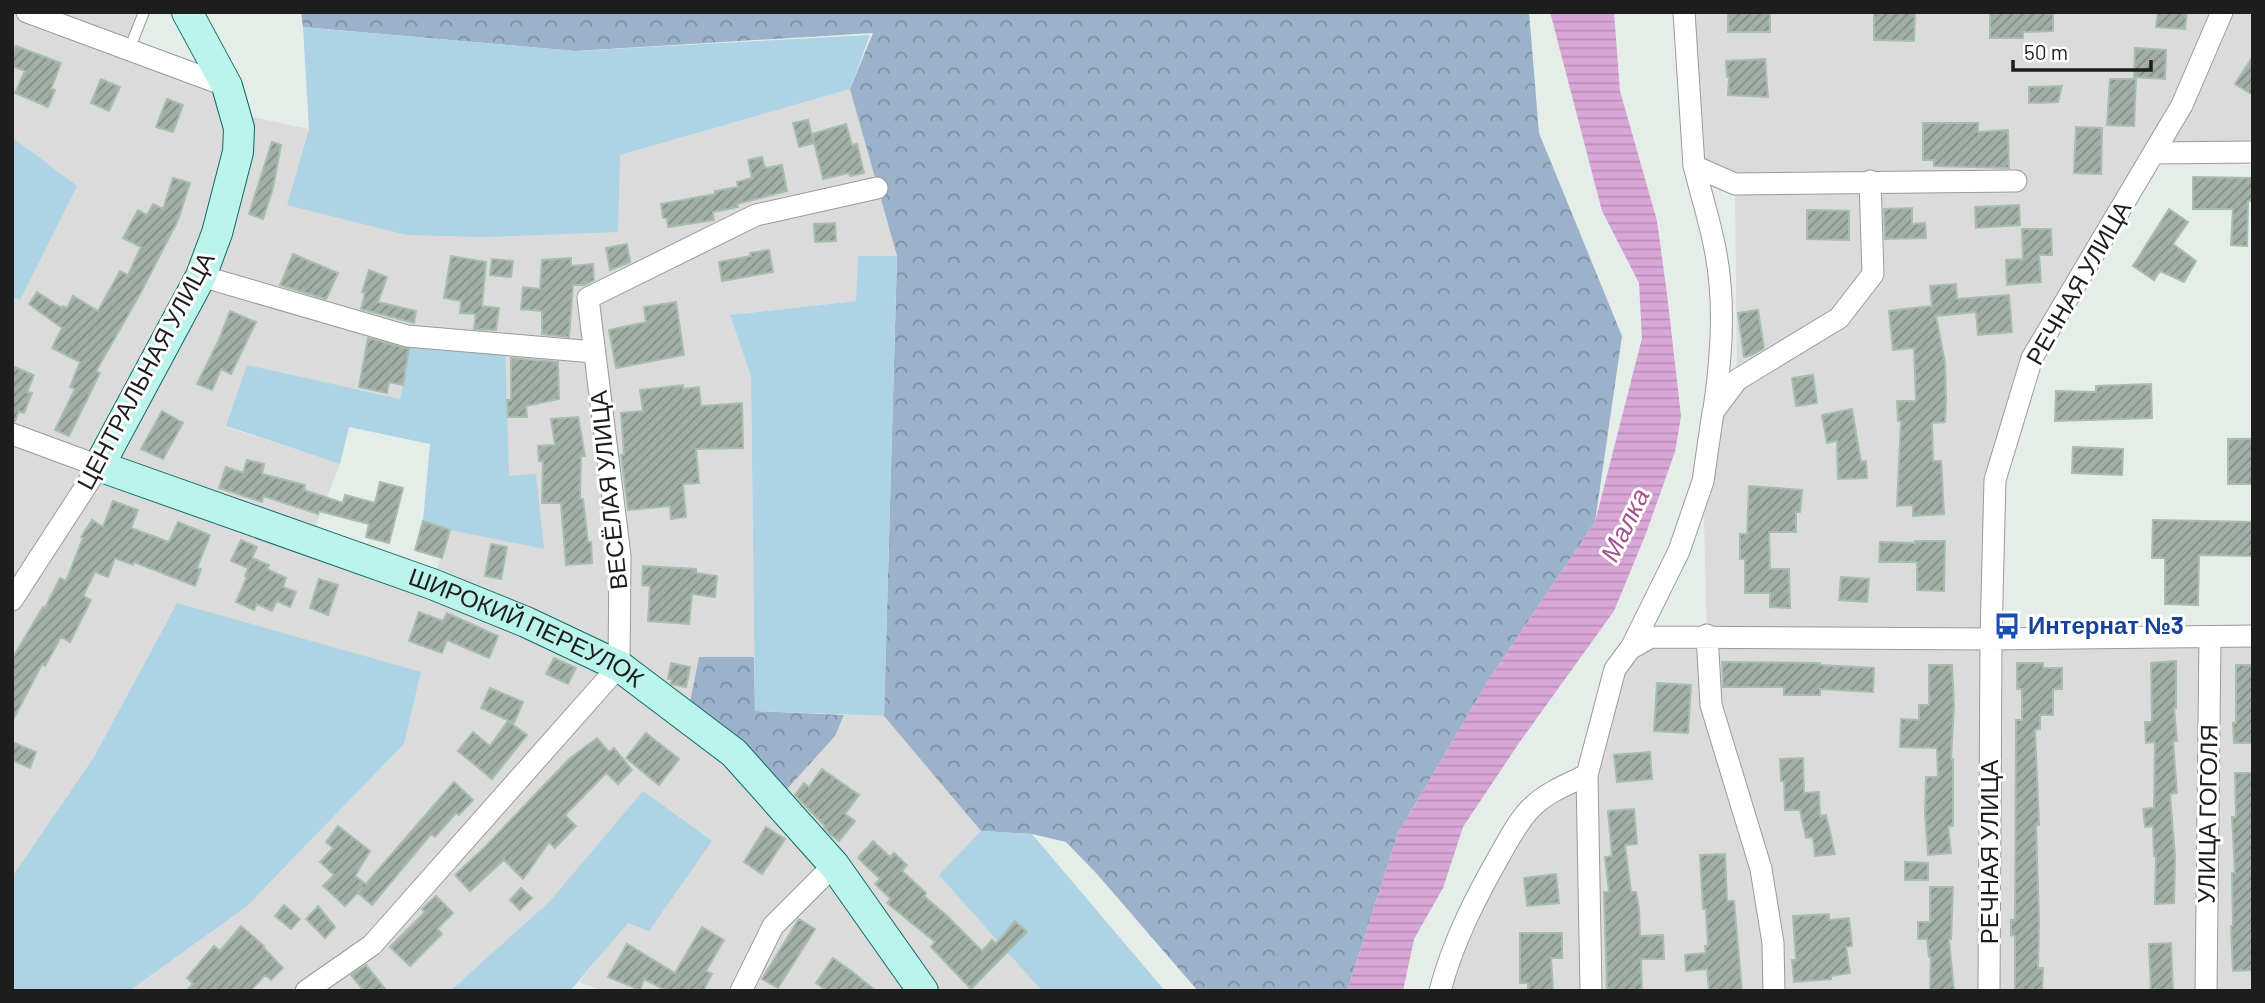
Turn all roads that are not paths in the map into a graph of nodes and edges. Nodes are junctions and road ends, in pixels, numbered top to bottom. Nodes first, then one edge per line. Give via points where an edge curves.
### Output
1 (27, 12) edge
2 (144, 12) edge
3 (187, 12) edge
4 (1684, 12) edge
5 (2222, 12) edge
6 (129, 50) junction
7 (228, 86) junction
8 (2253, 152) edge
9 (2154, 153) junction
10 (1694, 166) junction
11 (1870, 181) junction
12 (2016, 181) dead end
13 (877, 188) dead end
14 (201, 276) junction
15 (594, 352) junction
16 (1713, 412) junction
17 (12, 434) edge
18 (99, 466) junction
19 (12, 600) edge
20 (1707, 635) junction
21 (2253, 636) edge
22 (2210, 638) junction
23 (1991, 639) junction
24 (1630, 649) junction
25 (619, 666) junction
26 (1587, 775) junction
27 (834, 865) junction
28 (306, 991) edge
29 (741, 991) edge
30 (923, 991) edge
31 (1440, 991) edge
32 (1591, 991) edge
33 (1774, 991) edge
34 (1989, 991) edge
35 (2206, 991) edge

1 - 6 street
2 - 6 lane
3 - 7 street, ЦЕНТРАЛЬНАЯ УЛИЦА
4 - 10 street
5 - 9 street, РЕЧНАЯ УЛИЦА via 2182,105
6 - 7 street
7 - 14 street, ЦЕНТРАЛЬНАЯ УЛИЦА via 240,141
8 - 9 street
9 - 23 street, РЕЧНАЯ УЛИЦА via 2032,358 1995,480
10 - 11 street via 1735,184
10 - 16 street via 1720,284 1720,374
11 - 12 street
11 - 16 street via 1873,274 1839,318 1737,380
13 - 15 street, ВЕСЁЛАЯ УЛИЦА via 756,215 588,298
14 - 15 street via 407,336
14 - 18 street, ЦЕНТРАЛЬНАЯ УЛИЦА
15 - 25 street, ВЕСЁЛАЯ УЛИЦА via 620,556
16 - 24 street via 1703,481 1679,551
17 - 18 street, ШИРОКИЙ ПЕРЕУЛОК
18 - 19 street, ЦЕНТРАЛЬНАЯ УЛИЦА
18 - 25 street, ШИРОКИЙ ПЕРЕУЛОК via 432,584
20 - 23 street
20 - 24 street via 1651,636
20 - 33 street via 1711,705 1761,869 1773,943
21 - 22 street
22 - 23 street
22 - 35 street, УЛИЦА ГОГОЛЯ
23 - 34 street, РЕЧНАЯ УЛИЦА
24 - 26 street via 1615,669
25 - 27 street, ШИРОКИЙ ПЕРЕУЛОК via 734,753
25 - 28 street via 372,945
26 - 31 street via 1532,807 1514,830 1457,937
26 - 32 street
27 - 29 street via 773,926
27 - 30 street, ШИРОКИЙ ПЕРЕУЛОК

